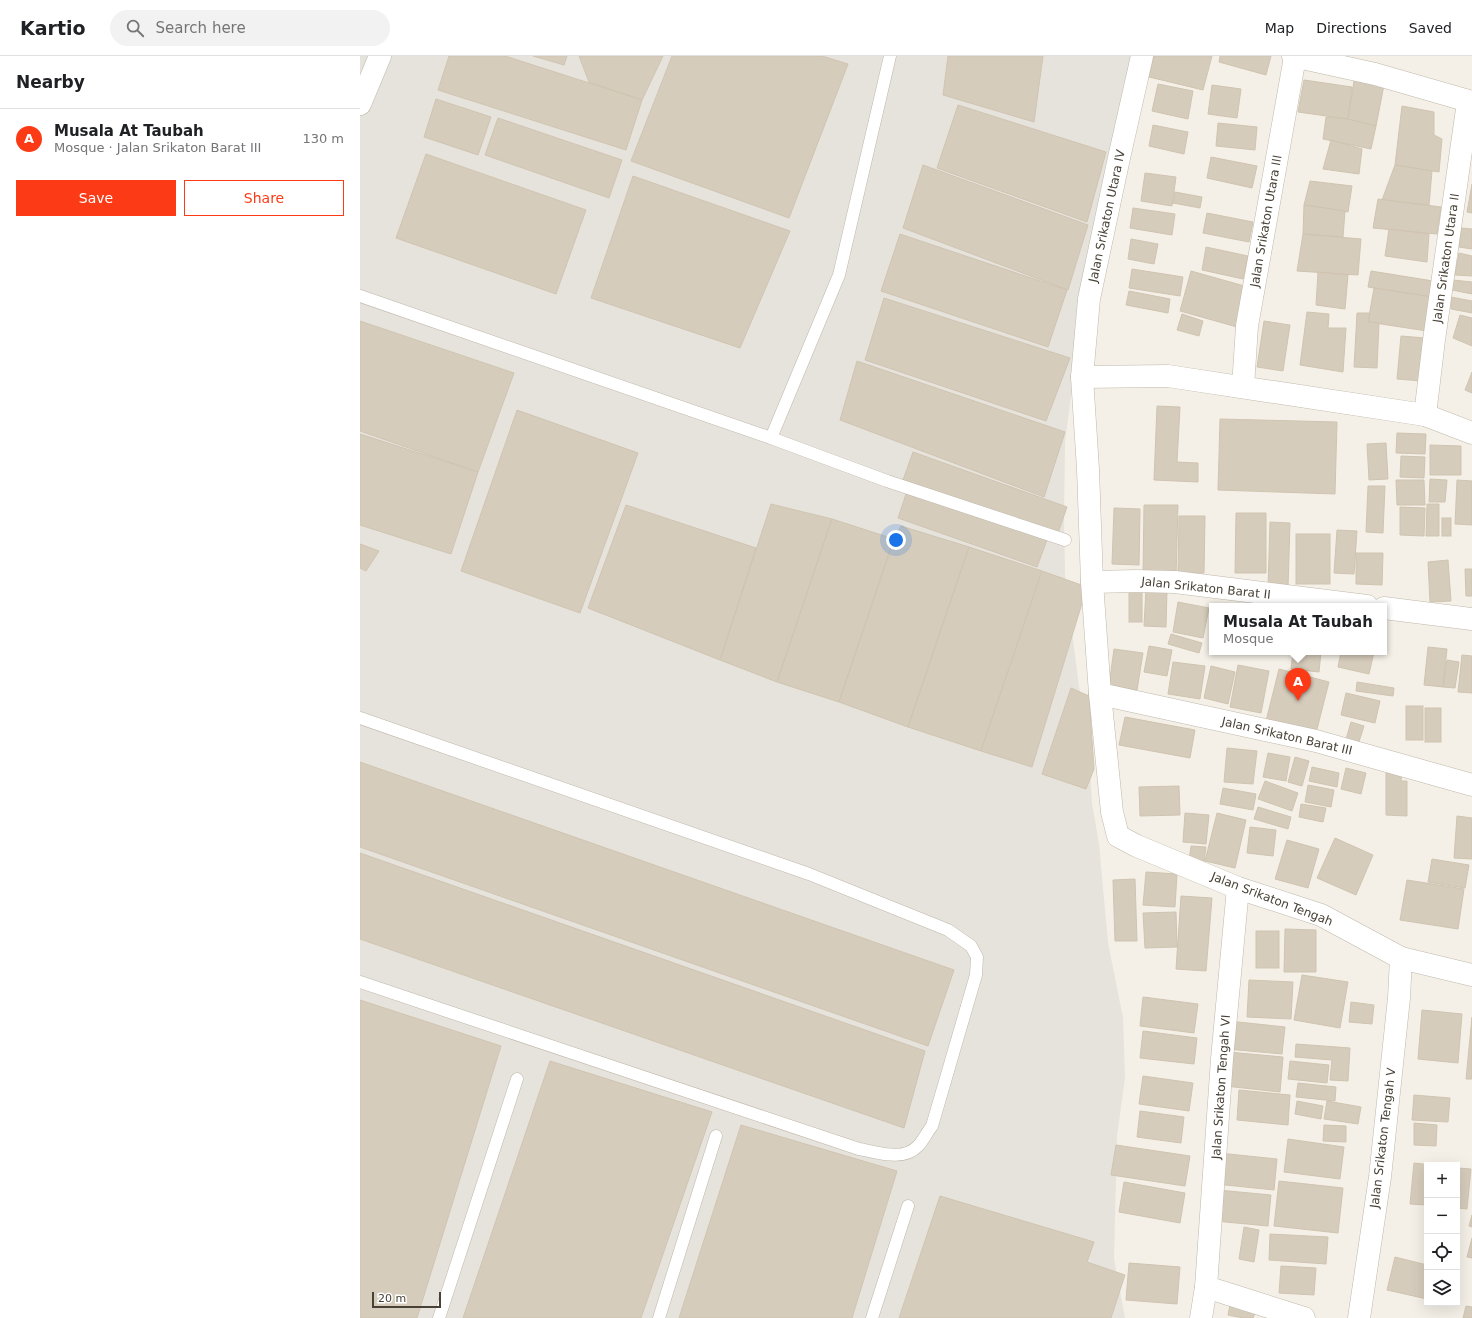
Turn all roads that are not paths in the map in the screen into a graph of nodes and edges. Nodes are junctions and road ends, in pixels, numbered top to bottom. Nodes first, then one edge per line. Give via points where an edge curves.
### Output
1 (380, 56) edge
2 (890, 56) edge
3 (1142, 56) edge
4 (1294, 56) edge
5 (1376, 65) edge
6 (1470, 102) edge
7 (360, 104) edge
8 (360, 296) edge
9 (1082, 377) junction
10 (1243, 387) junction
11 (1425, 416) junction
12 (1472, 433) edge
13 (771, 438) junction
14 (1065, 540) dead end
15 (1092, 582) junction
16 (1343, 603) edge
17 (1387, 608) edge
18 (1472, 619) edge
19 (1100, 694) junction
20 (360, 718) edge
21 (1472, 785) edge
22 (1238, 888) junction
23 (1401, 958) junction
24 (1472, 975) edge
25 (360, 982) edge
26 (517, 1079) dead end
27 (716, 1136) dead end
28 (908, 1206) dead end
29 (1206, 1287) junction
30 (439, 1318) edge
31 (659, 1318) edge
32 (872, 1318) edge
33 (1201, 1318) edge
34 (1304, 1318) edge
35 (1359, 1318) edge

1 - 7 street
2 - 13 lane via 838,275
3 - 9 street, Jalan Srikaton Utara IV via 1089,299
4 - 5 street
4 - 10 street, Jalan Srikaton Utara III via 1247,326
5 - 6 street
6 - 11 street, Jalan Srikaton Utara II
8 - 13 lane
9 - 10 street via 1168,376
9 - 15 street
10 - 11 street
11 - 12 street
13 - 14 lane via 888,481
15 - 16 street, Jalan Srikaton Barat II via 1175,582
15 - 19 street
17 - 18 street
19 - 21 street, Jalan Srikaton Barat III via 1316,741
19 - 22 street, Jalan Srikaton Tengah via 1112,812 1118,836
20 - 25 lane via 809,874 948,930 971,946 977,957 976,975 932,1126 909,1154 892,1155 859,1148
22 - 23 street, Jalan Srikaton Tengah via 1321,915
22 - 29 street, Jalan Srikaton Tengah VI via 1222,1059
23 - 24 street, Jalan Srikaton Tengah
23 - 35 street, Jalan Srikaton Tengah V via 1380,1177
26 - 30 lane
27 - 31 lane
28 - 32 lane
29 - 33 street, Jalan Srikaton Tengah VI
29 - 34 street

